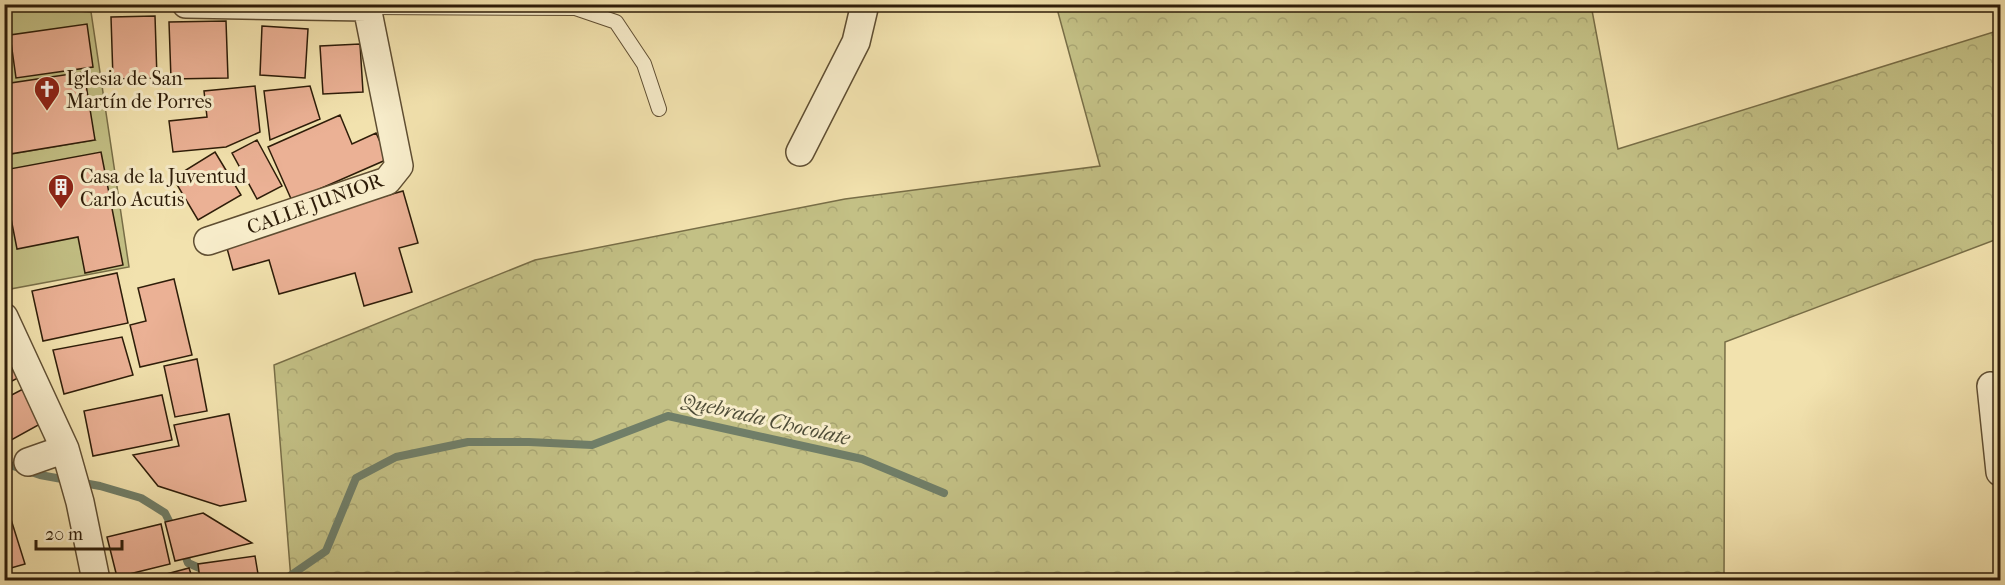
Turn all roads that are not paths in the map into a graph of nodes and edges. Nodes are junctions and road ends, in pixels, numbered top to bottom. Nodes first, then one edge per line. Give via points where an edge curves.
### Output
1 (186, 4) edge
2 (865, 4) edge
3 (367, 6) edge
4 (659, 109) dead end
5 (800, 152) dead end
6 (208, 241) dead end
7 (4, 317) edge
8 (1991, 386) dead end
9 (65, 449) junction
10 (28, 462) dead end
11 (2001, 472) edge
12 (96, 580) edge

1 - 3 street
2 - 5 street via 856,42
3 - 4 lane via 575,8 616,22 644,64
3 - 6 street, CALLE JUNIOR via 399,166 387,181
7 - 9 street
8 - 11 street
9 - 10 street
9 - 12 street

